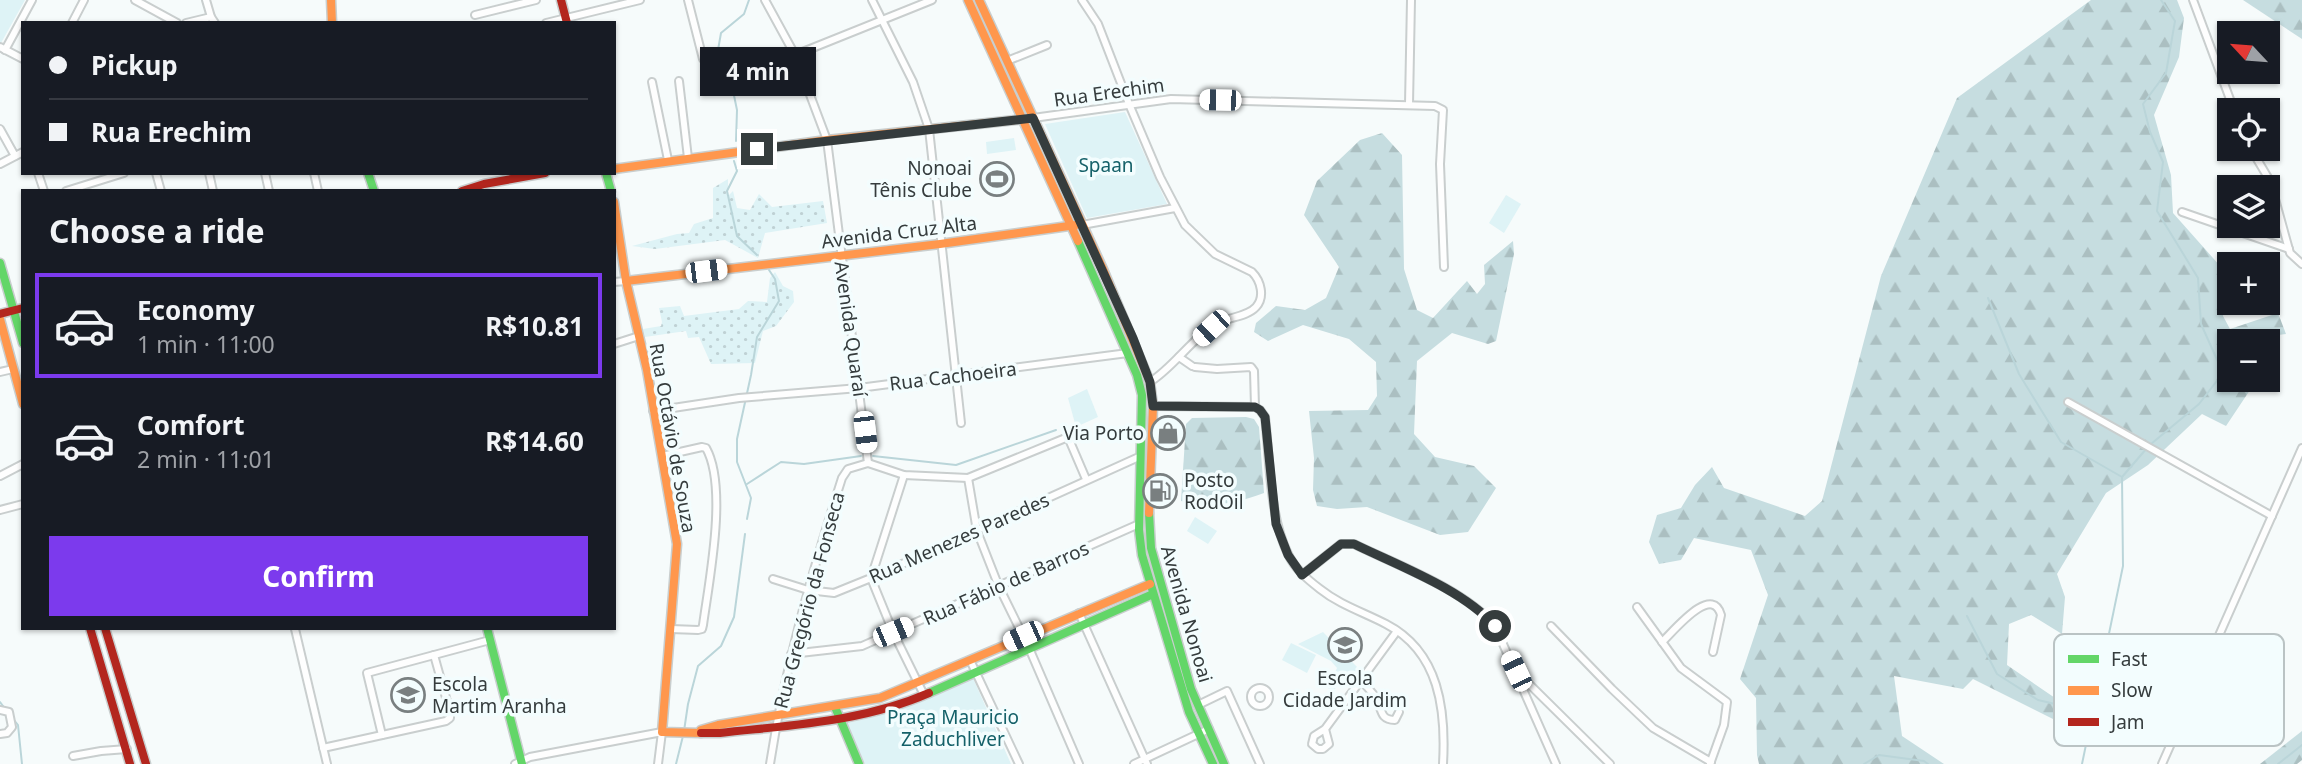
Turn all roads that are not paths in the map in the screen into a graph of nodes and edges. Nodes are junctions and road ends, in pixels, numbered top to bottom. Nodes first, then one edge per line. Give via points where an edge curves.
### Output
1 (32, 0) edge
2 (84, 0) edge
3 (135, 0) edge
4 (206, 0) edge
5 (331, 0) edge
6 (536, 0) edge
7 (561, 0) edge
8 (640, 0) edge
9 (688, 0) edge
10 (765, 0) edge
11 (872, 0) edge
12 (932, 0) edge
13 (968, 0) edge
14 (979, 0) edge
15 (1082, 0) edge
16 (1411, 0) edge
17 (2193, 0) edge
18 (475, 15) dead end
19 (883, 19) junction
20 (213, 20) edge
21 (566, 20) edge
22 (73, 21) edge
23 (173, 21) edge
24 (332, 21) edge
25 (1047, 45) dead end
26 (3, 49) edge
27 (795, 55) junction
28 (21, 59) edge
29 (703, 59) dead end
30 (1007, 61) junction
31 (679, 81) dead end
32 (652, 82) dead end
33 (2230, 98) edge
34 (1129, 104) junction
35 (1409, 104) junction
36 (1033, 118) junction
37 (1022, 120) junction
38 (0, 129) edge
39 (929, 129) junction
40 (827, 140) junction
41 (21, 153) edge
42 (15, 156) junction
43 (688, 158) junction
44 (668, 160) junction
45 (2258, 161) edge
46 (0, 164) edge
47 (616, 169) edge
48 (118, 175) edge
49 (534, 175) edge
50 (72, 189) edge
51 (468, 189) edge
52 (1175, 208) junction
53 (2182, 212) dead end
54 (616, 215) edge
55 (1083, 225) junction
56 (1071, 226) junction
57 (940, 244) junction
58 (2289, 248) junction
59 (841, 255) junction
60 (0, 263) edge
61 (2302, 264) edge
62 (1444, 267) dead end
63 (626, 281) junction
64 (616, 282) edge
65 (18, 309) edge
66 (0, 314) edge
67 (0, 319) edge
68 (21, 329) edge
69 (639, 336) junction
70 (616, 343) edge
71 (1128, 353) junction
72 (1179, 357) junction
73 (13, 369) junction
74 (0, 372) edge
75 (957, 376) junction
76 (1150, 382) junction
77 (859, 388) junction
78 (21, 397) edge
79 (2068, 402) dead end
80 (1153, 406) junction
81 (1255, 407) junction
82 (653, 411) junction
83 (961, 423) dead end
84 (2302, 448) edge
85 (662, 456) junction
86 (1141, 456) junction
87 (868, 463) junction
88 (21, 465) edge
89 (905, 475) junction
90 (0, 476) edge
91 (968, 478) junction
92 (1086, 480) junction
93 (21, 505) edge
94 (0, 510) edge
95 (2272, 516) junction
96 (1139, 524) junction
97 (977, 531) junction
98 (1302, 575) junction
99 (871, 578) junction
100 (773, 579) dead end
101 (1150, 584) junction
102 (999, 587) junction
103 (808, 590) junction
104 (1153, 594) junction
105 (1637, 607) dead end
106 (1168, 612) junction
107 (1079, 613) junction
108 (1083, 623) junction
109 (1551, 626) dead end
110 (671, 629) junction
111 (91, 630) edge
112 (106, 630) edge
113 (295, 630) edge
114 (488, 630) edge
115 (1397, 631) junction
116 (893, 632) junction
117 (2220, 634) edge
118 (1023, 636) junction
119 (490, 640) junction
120 (1662, 642) junction
121 (1029, 648) junction
122 (1713, 652) dead end
123 (791, 654) junction
124 (434, 655) junction
125 (970, 660) junction
126 (975, 671) junction
127 (1516, 671) junction
128 (1360, 680) junction
129 (918, 684) junction
130 (924, 695) junction
131 (1252, 700) dead end
132 (1198, 705) junction
133 (835, 707) junction
134 (1236, 707) junction
135 (0, 710) edge
136 (1399, 712) dead end
137 (777, 715) junction
138 (838, 719) junction
139 (776, 727) junction
140 (1209, 729) junction
141 (1325, 729) dead end
142 (662, 732) junction
143 (687, 732) junction
144 (1199, 733) junction
145 (0, 734) edge
146 (382, 735) junction
147 (2170, 746) edge
148 (323, 748) junction
149 (127, 749) junction
150 (73, 757) dead end
151 (1145, 762) edge
152 (519, 763) edge
153 (1711, 763) edge
154 (130, 764) edge
155 (146, 764) edge
156 (327, 764) edge
157 (657, 764) edge
158 (770, 764) edge
159 (859, 764) edge
160 (1018, 764) edge
161 (1079, 764) edge
162 (1134, 764) edge
163 (1213, 764) edge
164 (1224, 764) edge
165 (1260, 764) edge
166 (1443, 764) edge
167 (1556, 764) edge
168 (1610, 764) edge
169 (2162, 764) edge

1 - 26 street
2 - 22 street
3 - 23 street
4 - 20 street
5 - 24 street
6 - 18 street
7 - 21 street
8 - 21 street
9 - 29 street
10 - 27 street, Avenida Quaraí
11 - 19 street
12 - 19 street
13 - 37 street, Avenida Nonoai
14 - 30 street, Avenida Nonoai
15 - 34 street via 1098,24
16 - 35 street
17 - 33 street
19 - 27 street
19 - 39 street
25 - 30 street
26 - 28 street
27 - 40 street, Avenida Quaraí
30 - 36 street, Avenida Nonoai
31 - 43 street
32 - 44 street
34 - 35 street, Rua Erechim via 1171,99
34 - 36 street, Rua Erechim
34 - 52 street
35 - 62 street, Rua Erechim via 1443,110
36 - 37 street, Rua Erechim
36 - 55 street, Avenida Nonoai
37 - 39 street, Rua Erechim
37 - 56 street, Avenida Nonoai
38 - 42 street
39 - 40 street, Rua Erechim
39 - 57 street
40 - 43 street, Rua Erechim
40 - 59 street, Avenida Quaraí
41 - 42 street
42 - 46 street
43 - 44 street, Rua Erechim
44 - 47 street, Rua Erechim
45 - 58 street via 2270,181
48 - 50 street
49 - 51 street
52 - 55 street, Avenida Cruz Alta
52 - 72 street via 1196,238 1215,254 1252,272 1261,289 1257,306 1216,324
53 - 58 street
54 - 63 street, Rua Octávio de Souza
55 - 56 street, Avenida Cruz Alta
55 - 76 street, Avenida Nonoai
56 - 57 street, Avenida Cruz Alta
56 - 71 street, Avenida Nonoai
57 - 59 street, Avenida Cruz Alta
57 - 75 street
58 - 61 street
59 - 63 street, Avenida Cruz Alta
59 - 77 street, Avenida Quaraí
60 - 65 street
63 - 64 street
63 - 69 street, Rua Octávio de Souza
65 - 66 street
65 - 68 street
67 - 73 street
69 - 70 street
69 - 82 street, Rua Octávio de Souza
71 - 75 street, Rua Cachoeira
71 - 86 street, Avenida Nonoai via 1142,395
72 - 76 street
72 - 81 street via 1194,367 1251,367
73 - 74 street
73 - 78 street
75 - 77 street, Rua Cachoeira
75 - 83 street
76 - 80 street, Avenida Nonoai
77 - 82 street, Rua Cachoeira
77 - 87 street, Avenida Quaraí
79 - 95 street
80 - 81 street
80 - 106 street, Avenida Nonoai via 1149,525
81 - 98 street via 1265,417 1276,524
82 - 85 street, Rua Octávio de Souza
84 - 95 street
85 - 110 street, Rua Octávio de Souza via 677,544
85 - 110 street via 706,448 716,484 717,520 702,629
86 - 92 street, Rua Menezes Paredes
86 - 96 street, Avenida Nonoai
87 - 89 street
87 - 103 street, Rua Gregório da Fonseca via 848,469 842,478
88 - 90 street
89 - 91 street
89 - 99 street
91 - 92 street via 1068,438
91 - 97 street
92 - 97 street, Rua Menezes Paredes
93 - 94 street
95 - 117 street
96 - 101 street, Avenida Nonoai
96 - 102 street, Rua Fábio de Barros
97 - 99 street, Rua Menezes Paredes
97 - 102 street
98 - 115 street via 1335,601
98 - 127 street via 1341,544 1354,544 1484,613
99 - 103 street, Rua Menezes Paredes via 834,593
99 - 116 street
100 - 103 street, Rua Menezes Paredes
101 - 104 street, Avenida Nonoai
101 - 106 street
101 - 107 street
102 - 116 street, Rua Fábio de Barros
102 - 118 street
103 - 123 street, Rua Gregório da Fonseca
104 - 108 street
104 - 144 street, Avenida Nonoai
105 - 120 street
106 - 132 street, Avenida Nonoai
107 - 108 street
107 - 118 street
108 - 121 street
108 - 151 street
109 - 153 street via 1653,728
110 - 142 street, Rua Octávio de Souza
111 - 149 street
112 - 155 street
113 - 148 street
114 - 119 street
115 - 128 street
115 - 166 street via 1418,650 1433,673 1445,733
116 - 123 street, Rua Fábio de Barros via 862,646
116 - 129 street
118 - 121 street
118 - 125 street
119 - 124 street
119 - 152 street
120 - 122 street via 1707,603 1721,615
120 - 153 street via 1681,668 1727,702
121 - 126 street
121 - 161 street
123 - 137 street, Rua Gregório da Fonseca
124 - 146 street via 367,673
124 - 146 street via 450,718
125 - 126 street
125 - 129 street
126 - 130 street
126 - 160 street
127 - 167 street
127 - 168 street
128 - 136 street via 1377,699 1381,715 1395,720
128 - 141 street
129 - 130 street
129 - 133 street
130 - 138 street
131 - 134 street
132 - 134 street via 1227,691
132 - 140 street, Avenida Nonoai
133 - 137 street
133 - 138 street
134 - 165 street
135 - 145 street via 9,712 12,727
137 - 139 street, Rua Gregório da Fonseca
137 - 143 street
138 - 139 street
138 - 159 street
139 - 143 street
139 - 158 street, Rua Gregório da Fonseca
140 - 144 street
140 - 164 street, Avenida Nonoai
142 - 143 street
142 - 152 street via 530,757
142 - 157 street, Rua Octávio de Souza
144 - 151 street
144 - 163 street, Avenida Nonoai
146 - 148 street
147 - 169 street
148 - 156 street
149 - 150 street
149 - 154 street
151 - 162 street

